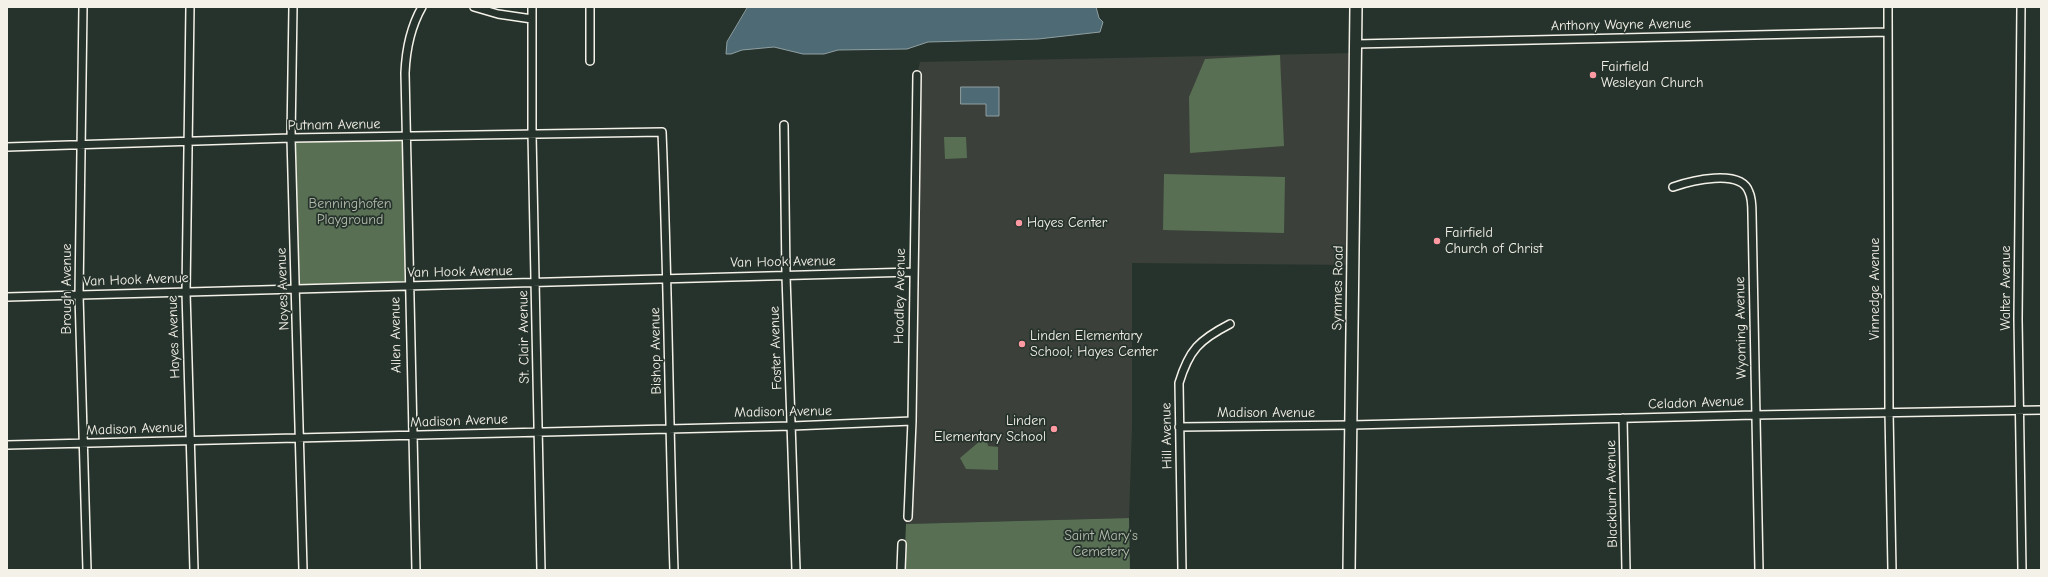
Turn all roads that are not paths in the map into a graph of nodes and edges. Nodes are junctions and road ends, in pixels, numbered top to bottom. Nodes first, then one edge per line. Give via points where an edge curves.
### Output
1 (83, 7) edge
2 (190, 7) edge
3 (293, 7) edge
4 (422, 7) edge
5 (474, 7) edge
6 (532, 7) edge
7 (590, 7) edge
8 (1356, 7) edge
9 (1888, 7) edge
10 (2021, 7) edge
11 (532, 19) junction
12 (1887, 32) junction
13 (1356, 44) junction
14 (590, 62) dead end
15 (917, 75) dead end
16 (784, 125) dead end
17 (662, 132) joint
18 (532, 134) junction
19 (405, 136) junction
20 (291, 138) junction
21 (188, 143) junction
22 (80, 145) junction
23 (7, 147) edge
24 (1673, 186) dead end
25 (913, 272) junction
26 (786, 276) junction
27 (668, 278) junction
28 (536, 283) junction
29 (408, 286) junction
30 (296, 289) junction
31 (186, 292) junction
32 (79, 295) junction
33 (7, 297) edge
34 (1230, 324) dead end
35 (2041, 410) edge
36 (2020, 411) junction
37 (1889, 412) junction
38 (1755, 415) junction
39 (1623, 418) junction
40 (912, 421) junction
41 (1352, 425) junction
42 (792, 426) junction
43 (1179, 427) junction
44 (670, 428) junction
45 (538, 431) junction
46 (412, 435) junction
47 (300, 438) junction
48 (190, 441) junction
49 (83, 444) junction
50 (7, 445) edge
51 (908, 517) dead end
52 (902, 544) dead end
53 (87, 570) edge
54 (194, 570) edge
55 (303, 570) edge
56 (416, 570) edge
57 (541, 570) edge
58 (674, 570) edge
59 (796, 570) edge
60 (902, 570) edge
61 (1182, 570) edge
62 (1349, 570) edge
63 (1626, 570) edge
64 (1759, 570) edge
65 (1892, 570) edge
66 (2022, 570) edge

1 - 22 street, Brough Avenue
2 - 21 street, Hayes Avenue
3 - 20 street, Noyes Avenue
4 - 19 street, Allen Avenue via 407,47
5 - 11 street
6 - 11 street, St. Clair Avenue
7 - 14 street
8 - 13 main road, Symmes Road
9 - 12 street, Vinnedge Avenue
10 - 36 street, Walter Avenue via 2018,319
11 - 18 street, St. Clair Avenue
12 - 13 street, Anthony Wayne Avenue
12 - 37 street, Vinnedge Avenue
13 - 41 main road, Symmes Road
15 - 25 street, Hoadley Avenue
16 - 26 street, Foster Avenue
17 - 18 street, Putnam Avenue
17 - 27 street, Bishop Avenue
18 - 19 street, Putnam Avenue
18 - 28 street, St. Clair Avenue
19 - 20 street, Putnam Avenue
19 - 29 street, Allen Avenue
20 - 21 street, Putnam Avenue
20 - 30 street, Noyes Avenue
21 - 22 street, Putnam Avenue
21 - 31 street, Hayes Avenue
22 - 23 street, Putnam Avenue
22 - 32 street, Brough Avenue
24 - 38 street, Wyoming Avenue via 1688,181 1726,178 1742,183 1749,190 1752,214
25 - 26 street, Van Hook Avenue
25 - 40 street, Hoadley Avenue
26 - 27 street, Van Hook Avenue
26 - 42 street, Foster Avenue
27 - 28 street, Van Hook Avenue
27 - 44 street, Bishop Avenue
28 - 29 street, Van Hook Avenue
28 - 45 street, St. Clair Avenue
29 - 30 street, Van Hook Avenue
29 - 46 street, Allen Avenue
30 - 31 street, Van Hook Avenue
30 - 47 street, Noyes Avenue
31 - 32 street, Van Hook Avenue
31 - 48 street, Hayes Avenue
32 - 33 street, Van Hook Avenue
32 - 49 street, Brough Avenue
34 - 43 street, Hill Avenue via 1208,337 1188,358 1179,383
35 - 36 street, Celadon Avenue
36 - 37 street, Celadon Avenue
36 - 66 street, Walter Avenue
37 - 38 street, Celadon Avenue
37 - 65 street, Vinnedge Avenue
38 - 39 street, Celadon Avenue
38 - 64 street, Wyoming Avenue
39 - 41 street, Celadon Avenue
39 - 63 street, Blackburn Avenue
40 - 42 street, Madison Avenue
40 - 51 street, Hoadley Avenue
41 - 43 street, Madison Avenue
41 - 62 main road, Symmes Road
42 - 44 street, Madison Avenue
42 - 59 street, Foster Avenue
43 - 61 street, Hill Avenue
44 - 45 street, Madison Avenue
44 - 58 street, Bishop Avenue
45 - 46 street, Madison Avenue
45 - 57 street, St. Clair Avenue
46 - 47 street, Madison Avenue
46 - 56 street, Allen Avenue
47 - 48 street, Madison Avenue
47 - 55 street, Noyes Avenue
48 - 49 street, Madison Avenue
48 - 54 street, Hayes Avenue
49 - 50 street, Madison Avenue
49 - 53 street, Brough Avenue
52 - 60 street

